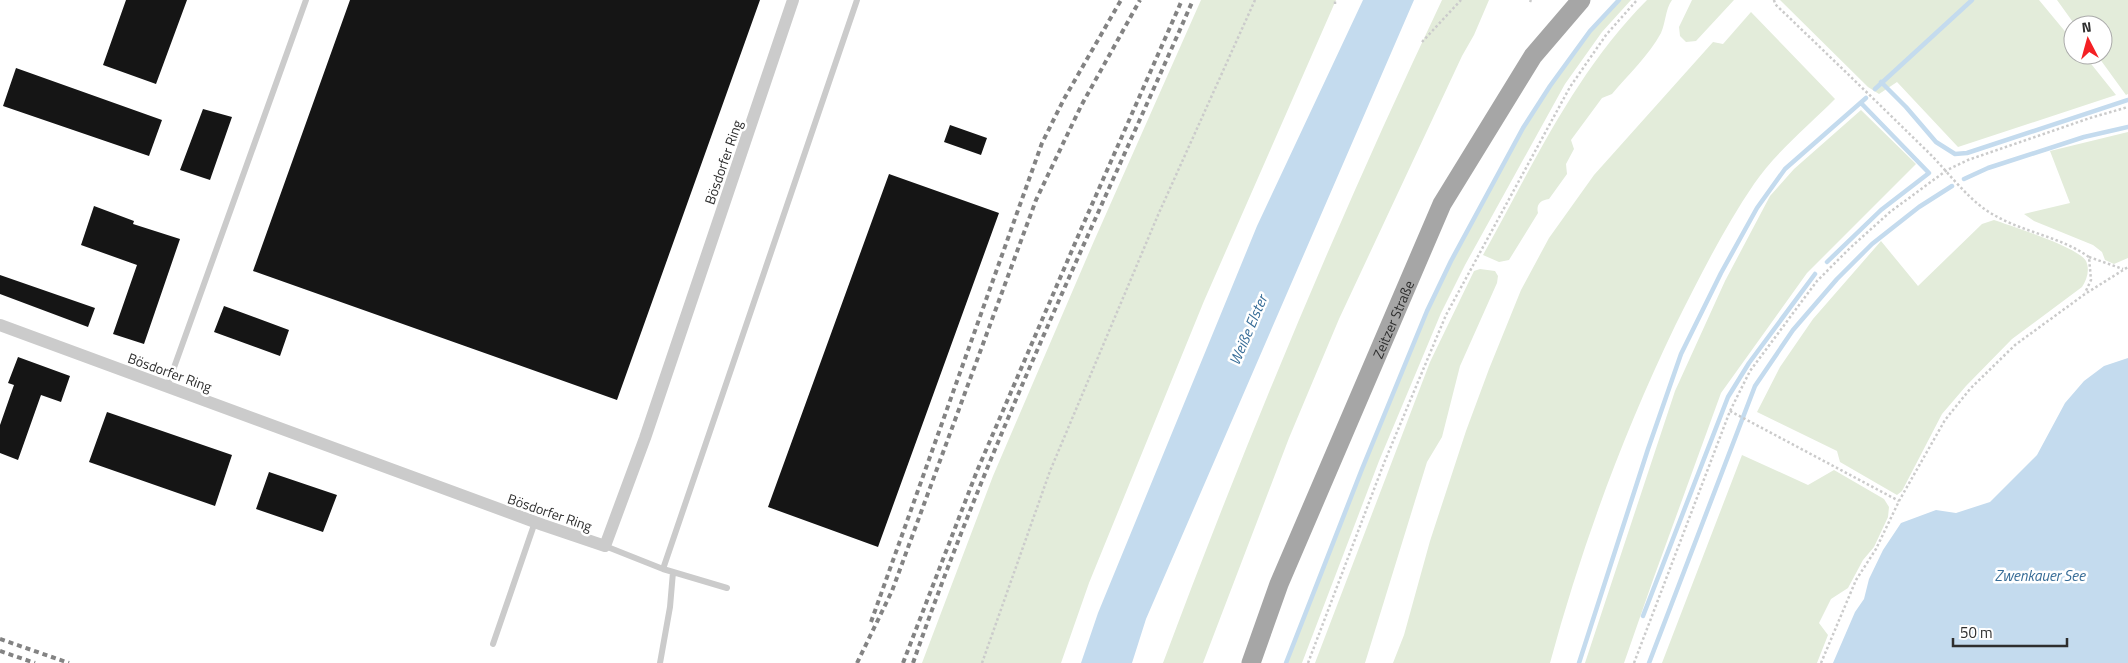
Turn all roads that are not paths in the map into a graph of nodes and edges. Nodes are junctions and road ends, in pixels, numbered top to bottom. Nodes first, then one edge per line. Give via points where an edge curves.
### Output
1 (306, 0) edge
2 (794, 0) edge
3 (857, 0) edge
4 (1580, 0) edge
5 (0, 325) edge
6 (167, 387) junction
7 (535, 522) junction
8 (605, 546) junction
9 (663, 569) junction
10 (673, 572) junction
11 (727, 588) dead end
12 (493, 644) dead end
13 (660, 663) edge
14 (1251, 663) edge

1 - 6 lane
2 - 8 street, Bösdorfer Ring
3 - 9 lane
4 - 14 main road, Zeitzer Straße via 1533,56 1442,204 1279,584
5 - 6 street, Bösdorfer Ring
6 - 7 street, Bösdorfer Ring
7 - 8 street, Bösdorfer Ring
7 - 12 lane
8 - 9 lane
9 - 10 lane
10 - 11 lane
10 - 13 lane

